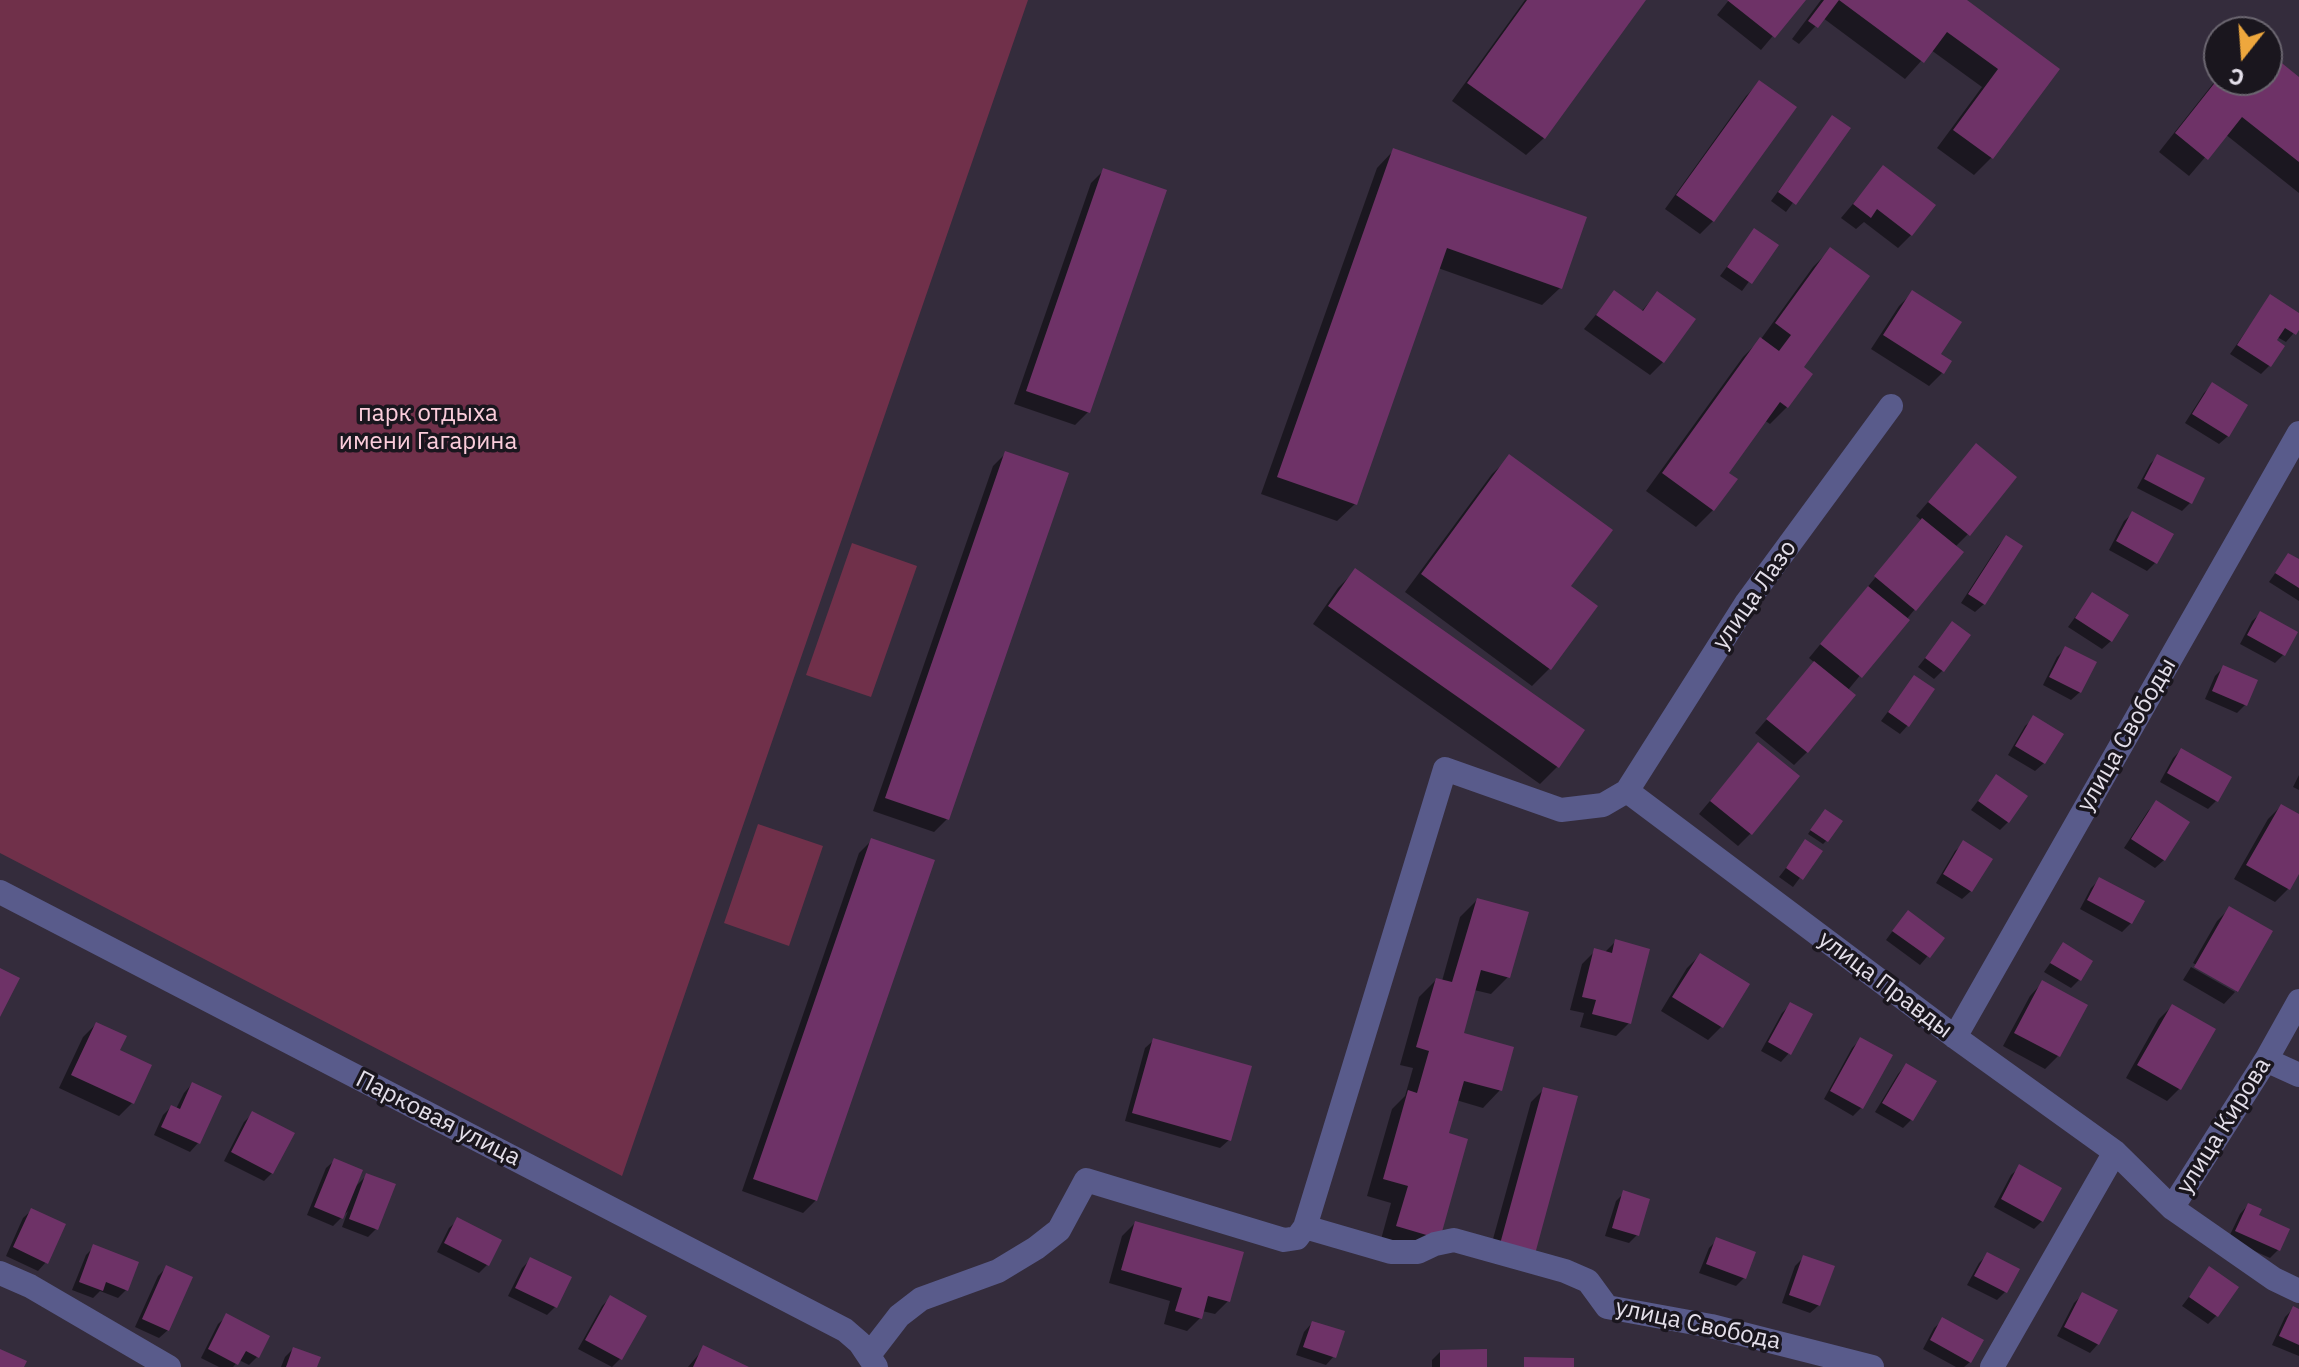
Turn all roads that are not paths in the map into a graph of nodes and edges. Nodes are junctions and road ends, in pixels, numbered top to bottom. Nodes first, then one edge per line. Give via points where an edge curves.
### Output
1 (1891, 406) dead end
2 (2299, 433) edge
3 (1627, 791) junction
4 (0, 892) edge
5 (2299, 1001) edge
6 (1955, 1037) junction
7 (2266, 1060) junction
8 (2299, 1075) edge
9 (2115, 1152) junction
10 (2172, 1208) junction
11 (1305, 1227) junction
12 (0, 1273) edge
13 (2299, 1291) edge
14 (872, 1361) edge
15 (169, 1367) edge
16 (1872, 1367) edge
17 (1992, 1367) edge

1 - 3 street, улица Лазо via 1747,602
2 - 6 street, улица Свободы
3 - 6 street, улица Правды
3 - 11 street via 1603,805 1561,810 1445,769
4 - 14 street, Парковая улица via 845,1330
5 - 7 street, улица Кирова
6 - 9 street, улица Правды
7 - 8 street
7 - 10 street, улица Кирова
9 - 10 street, улица Правды
9 - 17 street
10 - 13 street, улица Правды
11 - 14 street via 1297,1238 1284,1240 1086,1180 1059,1230 998,1271 921,1299 899,1316
11 - 16 street, улица Свобода via 1391,1252 1418,1252 1454,1240 1588,1281 1607,1307 1711,1326
12 - 15 street

